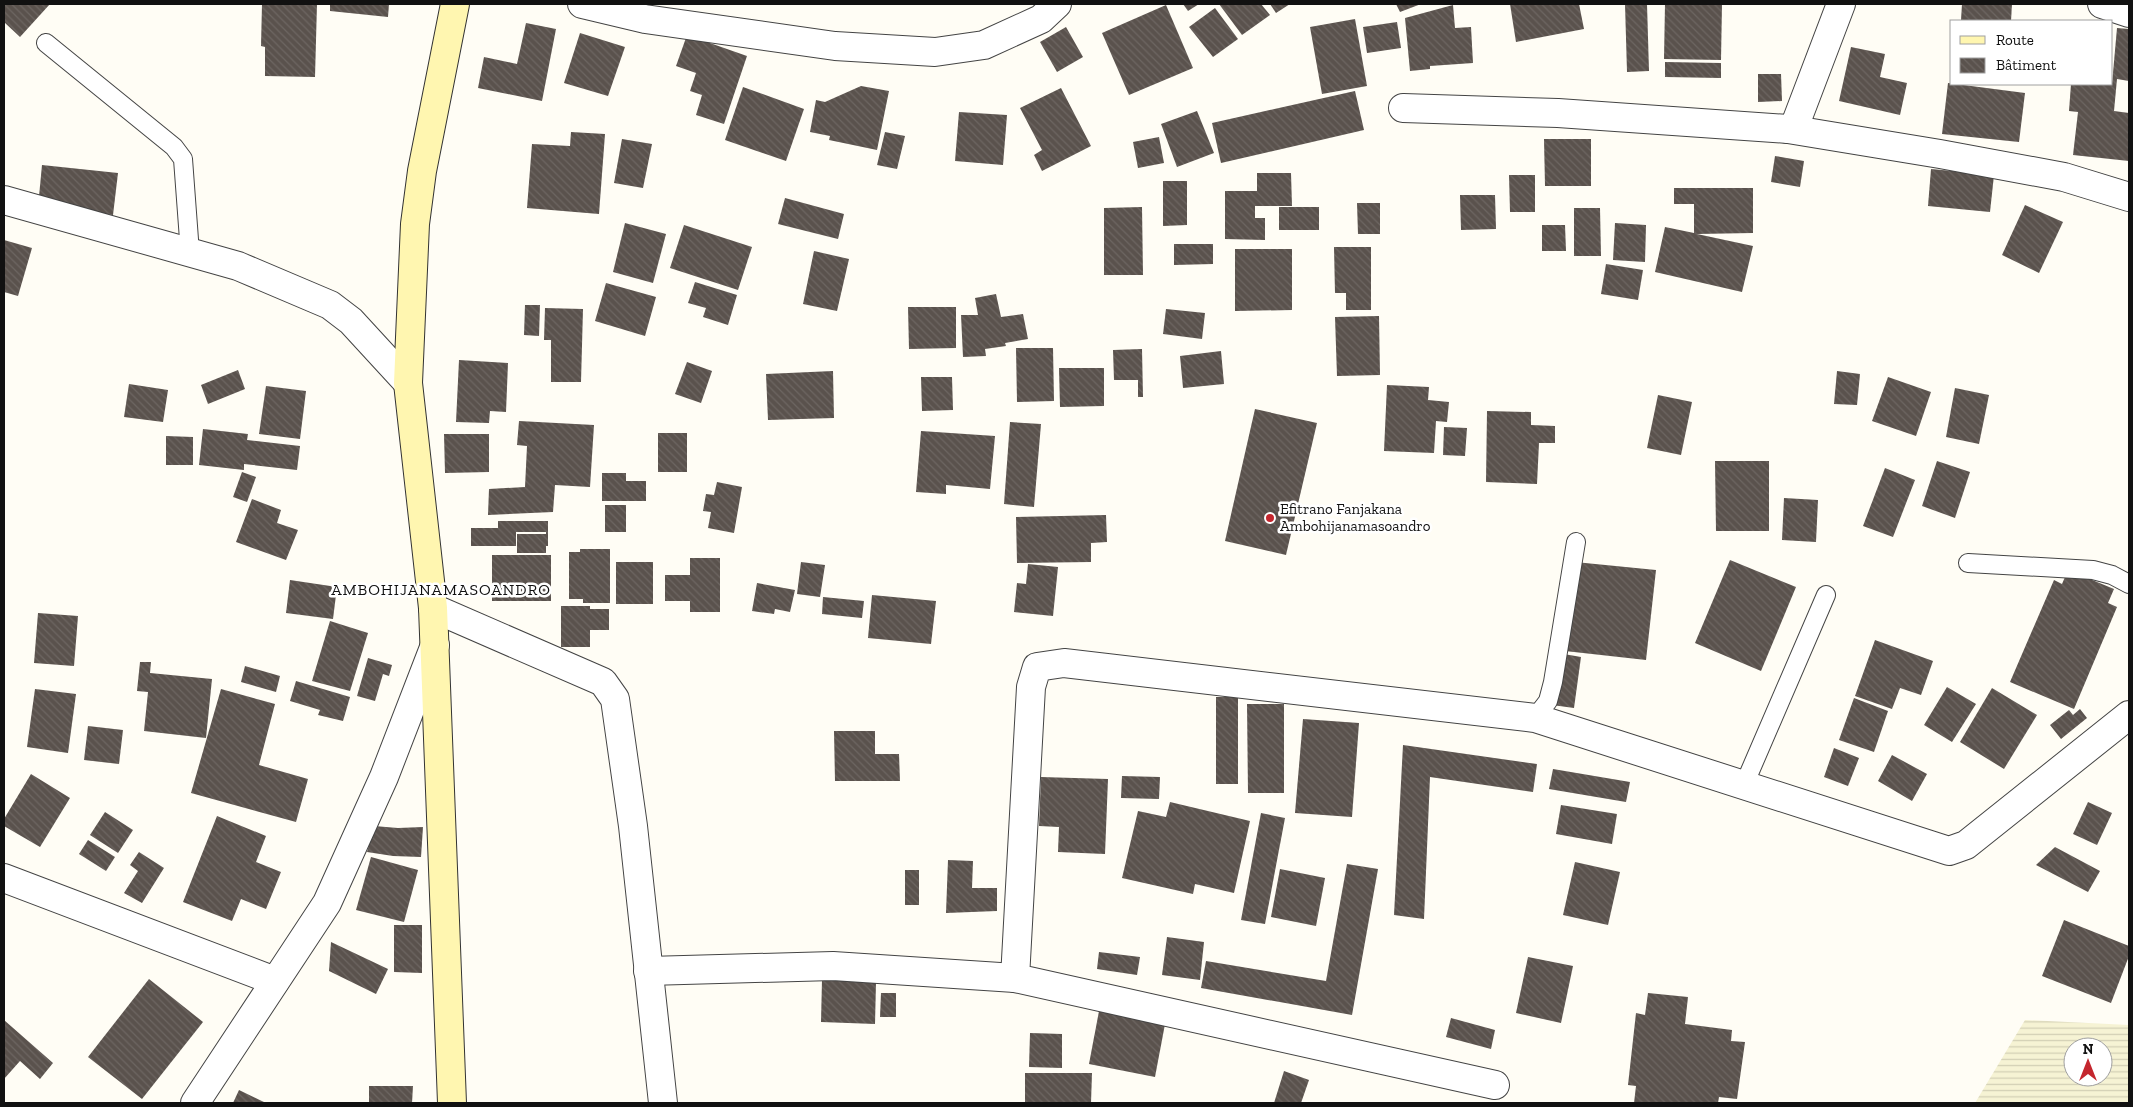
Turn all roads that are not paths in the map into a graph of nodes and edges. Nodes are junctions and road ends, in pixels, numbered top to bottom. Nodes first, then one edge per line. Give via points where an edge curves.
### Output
1 (455, 4) edge
2 (582, 4) edge
3 (1841, 4) edge
4 (2102, 4) edge
5 (1046, 9) edge
6 (2129, 13) edge
7 (46, 43) dead end
8 (1403, 108) dead end
9 (1788, 129) junction
10 (2129, 197) edge
11 (4, 200) edge
12 (190, 253) junction
13 (408, 384) junction
14 (1576, 542) dead end
15 (1968, 563) dead end
16 (2129, 584) edge
17 (1826, 595) dead end
18 (434, 608) junction
19 (435, 645) junction
20 (2129, 715) edge
21 (1535, 718) junction
22 (1744, 785) junction
23 (4, 878) edge
24 (648, 971) junction
25 (1015, 978) junction
26 (275, 981) junction
27 (1495, 1085) dead end
28 (195, 1103) edge
29 (452, 1103) edge
30 (663, 1103) edge

1 - 13 street via 420,188
2 - 5 street via 645,19 835,46 935,52 984,46
3 - 9 street via 1795,125
4 - 6 street
7 - 12 lane via 174,147 183,159
8 - 9 street
9 - 10 street via 2064,177
11 - 12 street
12 - 13 street via 238,266 330,305 351,320
13 - 18 street
14 - 21 lane via 1553,682 1548,701
15 - 16 lane via 2092,570
17 - 22 lane
18 - 19 street
18 - 24 street via 603,682 615,699 633,826
19 - 26 street via 384,777 328,903
19 - 29 street
20 - 22 street via 1966,845 1949,851
21 - 22 street
21 - 25 street via 1064,663 1037,667 1031,688
23 - 26 street
24 - 25 street via 833,966
24 - 30 street
25 - 27 street
26 - 28 street

